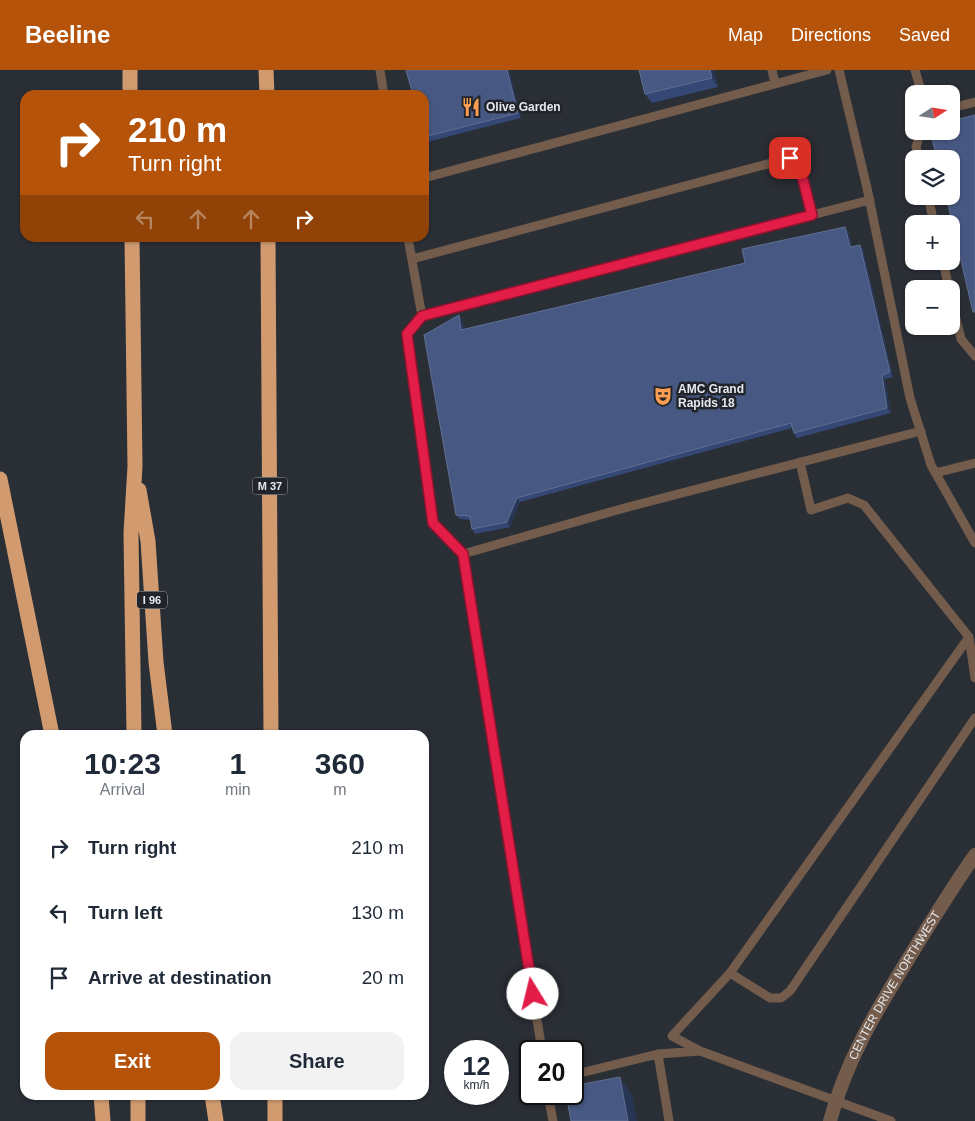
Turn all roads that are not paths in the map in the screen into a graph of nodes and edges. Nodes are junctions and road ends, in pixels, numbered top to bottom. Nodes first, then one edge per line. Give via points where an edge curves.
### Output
1 (130, 70) edge
2 (266, 70) edge
3 (380, 70) edge
4 (772, 70) edge
5 (827, 70) edge
6 (839, 70) edge
7 (916, 70) edge
8 (775, 83) junction
9 (920, 85) edge
10 (130, 90) edge
11 (266, 90) edge
12 (383, 90) edge
13 (975, 102) edge
14 (960, 106) edge
15 (429, 177) edge
16 (870, 200) junction
17 (812, 215) junction
18 (132, 242) edge
19 (268, 242) edge
20 (409, 242) edge
21 (412, 259) junction
22 (422, 316) junction
23 (960, 335) edge
24 (975, 356) edge
25 (921, 432) junction
26 (800, 462) junction
27 (975, 463) edge
28 (135, 466) junction
29 (935, 473) junction
30 (0, 480) edge
31 (975, 543) edge
32 (463, 554) junction
33 (969, 638) junction
34 (975, 678) edge
35 (975, 718) edge
36 (51, 730) edge
37 (134, 730) edge
38 (164, 730) edge
39 (271, 730) edge
40 (975, 855) edge
41 (730, 974) junction
42 (540, 1040) edge
43 (700, 1052) junction
44 (658, 1054) junction
45 (584, 1072) edge
46 (101, 1100) edge
47 (138, 1100) edge
48 (213, 1100) edge
49 (275, 1100) edge
50 (835, 1101) junction
51 (550, 1105) edge
52 (103, 1121) edge
53 (138, 1121) edge
54 (216, 1121) edge
55 (275, 1121) edge
56 (553, 1121) edge
57 (670, 1121) edge
58 (830, 1121) edge
59 (892, 1121) edge

1 - 10 highway
2 - 11 highway
3 - 12 lane
4 - 8 lane
5 - 8 lane
6 - 16 lane
7 - 9 lane
8 - 15 lane
13 - 14 lane
16 - 17 lane
16 - 25 lane via 910,398
17 - 21 lane via 799,164 795,158 790,158
17 - 22 lane
18 - 28 highway, I 96
19 - 39 highway, M 37
20 - 21 lane
21 - 22 lane
22 - 32 lane via 407,334 433,523
23 - 24 lane
25 - 26 lane
25 - 29 lane
26 - 32 lane
26 - 33 lane via 811,510 848,498 864,505
27 - 29 lane
28 - 37 highway via 131,533
28 - 38 highway, I 96 via 148,542
29 - 31 lane
30 - 36 highway
32 - 42 lane
33 - 34 lane
33 - 41 lane
35 - 41 lane via 790,991 781,998 770,998
40 - 50 street, CENTER DRIVE NORTHWEST via 865,1028
41 - 43 lane via 672,1036
43 - 44 lane
43 - 50 lane
44 - 45 lane
44 - 57 lane
46 - 52 highway
47 - 53 highway
48 - 54 highway
49 - 55 highway
50 - 58 street, CENTER DRIVE NORTHWEST
50 - 59 lane
51 - 56 lane

